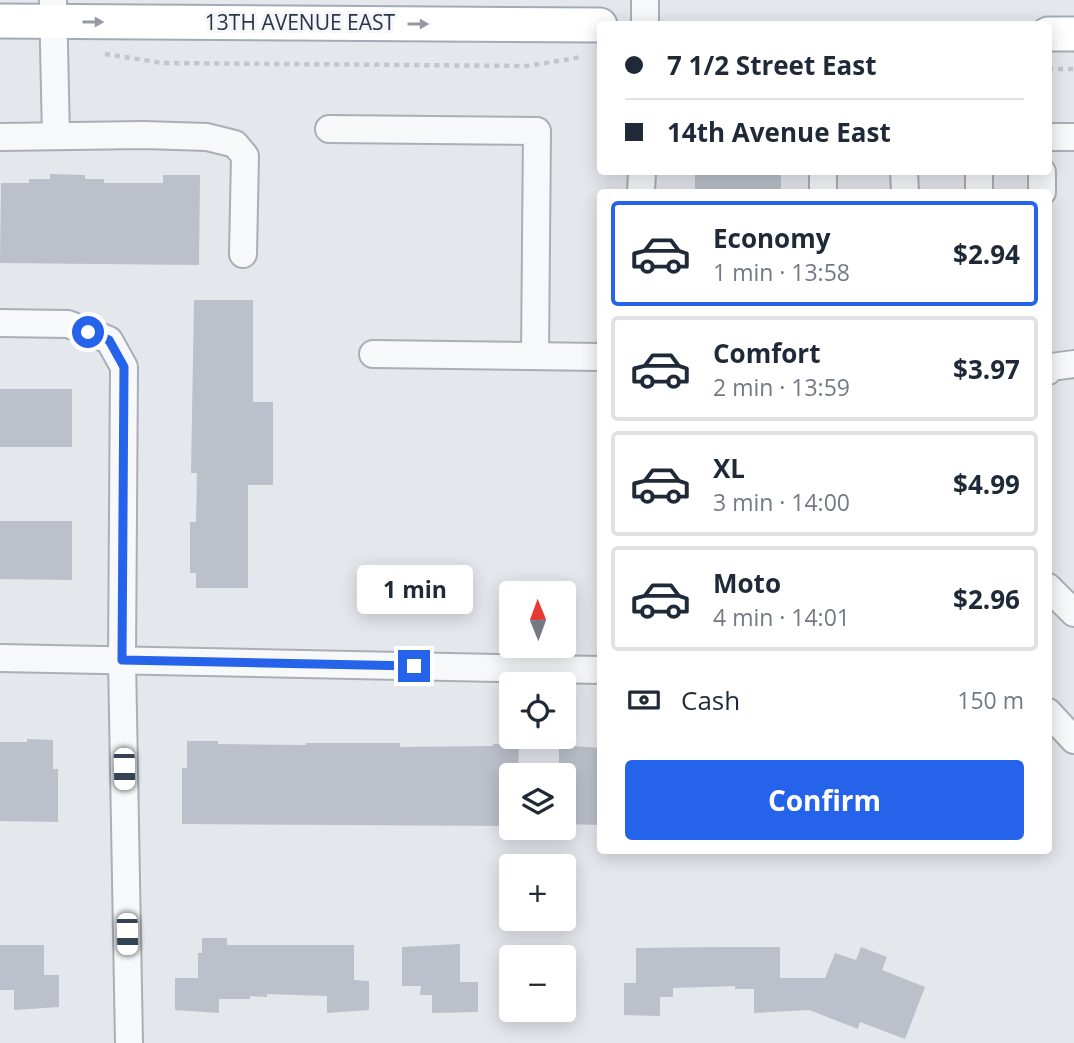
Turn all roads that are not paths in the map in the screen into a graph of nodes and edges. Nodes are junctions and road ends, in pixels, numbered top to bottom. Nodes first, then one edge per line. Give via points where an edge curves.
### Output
1 (645, 0) edge
2 (0, 21) edge
3 (645, 21) edge
4 (54, 24) edge
5 (1052, 34) edge
6 (1074, 34) edge
7 (595, 41) edge
8 (329, 130) dead end
9 (56, 136) junction
10 (0, 137) edge
11 (1052, 137) edge
12 (1074, 137) edge
13 (243, 254) dead end
14 (0, 323) edge
15 (373, 354) dead end
16 (535, 356) junction
17 (597, 357) edge
18 (1074, 364) edge
19 (1052, 367) edge
20 (1052, 591) edge
21 (1074, 613) edge
22 (0, 658) edge
23 (122, 660) junction
24 (597, 670) edge
25 (1052, 716) edge
26 (1074, 740) edge
27 (129, 1043) edge

1 - 3 street
2 - 4 main road, 13TH AVENUE EAST
4 -> 7 main road, 13TH AVENUE EAST
4 - 9 street
5 - 6 main road
8 - 16 street via 537,131
9 - 10 street
9 - 13 street via 207,137 235,144 245,156
11 - 12 street
14 - 23 street via 68,324 109,340 124,367
15 - 16 street
16 - 17 street
18 - 19 street
20 - 21 street
22 - 23 street
23 - 24 street
23 - 27 street
25 - 26 street

